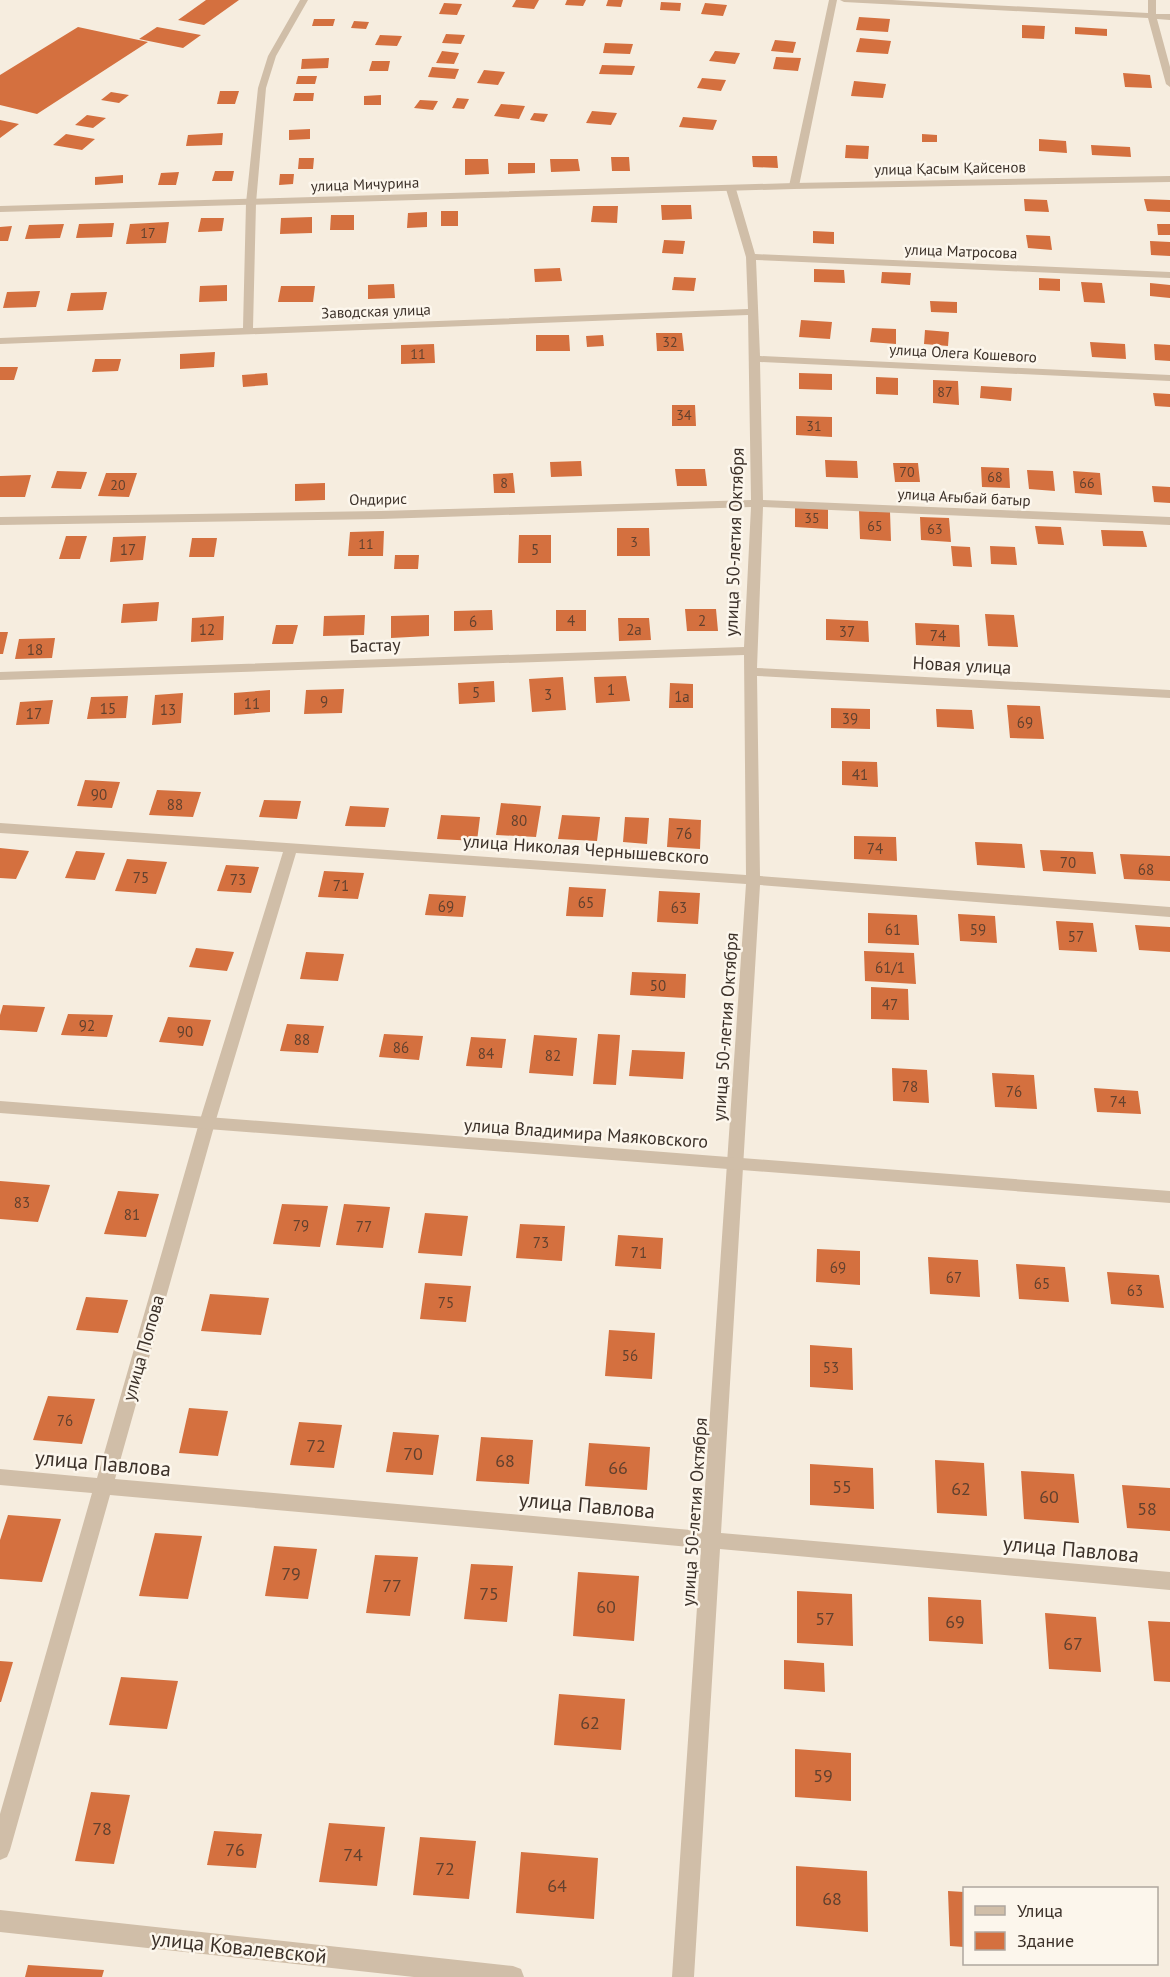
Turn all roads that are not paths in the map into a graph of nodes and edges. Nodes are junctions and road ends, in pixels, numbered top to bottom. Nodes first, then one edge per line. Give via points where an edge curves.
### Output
1 (304, 0) edge
2 (833, 0) edge
3 (844, 0) edge
4 (1152, 0) edge
5 (1152, 16) junction
6 (1170, 17) edge
7 (1170, 84) edge
8 (1170, 179) edge
9 (794, 186) junction
10 (731, 189) junction
11 (251, 203) junction
12 (0, 209) edge
13 (751, 257) junction
14 (1170, 275) edge
15 (753, 312) junction
16 (248, 331) junction
17 (0, 341) edge
18 (755, 358) junction
19 (1170, 378) edge
20 (757, 503) junction
21 (0, 521) edge
22 (1170, 521) edge
23 (750, 651) junction
24 (752, 672) junction
25 (0, 676) edge
26 (1170, 694) edge
27 (0, 828) edge
28 (291, 848) junction
29 (753, 880) junction
30 (1170, 912) edge
31 (0, 1107) edge
32 (207, 1123) junction
33 (736, 1164) junction
34 (1170, 1197) edge
35 (0, 1477) edge
36 (104, 1486) junction
37 (711, 1539) junction
38 (1170, 1581) edge
39 (0, 1850) edge
40 (0, 1921) edge
41 (513, 1977) edge
42 (683, 1977) edge

1 - 11 street via 272,56 262,88
2 - 9 street
3 - 5 street
4 - 5 street
5 - 6 street
5 - 7 street
8 - 9 street, улица Қасым Қайсенов
9 - 10 street, улица Қасым Қайсенов
10 - 11 street, улица Мичурина
10 - 13 street, улица 50-летия Октября
11 - 12 street, улица Мичурина
11 - 16 street
13 - 14 street, улица Матросова
13 - 15 street, улица 50-летия Октября
15 - 16 street, Заводская улица
15 - 18 street, улица 50-летия Октября
16 - 17 street, Заводская улица
18 - 19 street, улица Олега Кошевого
18 - 20 street, улица 50-летия Октября
20 - 21 street, Ондирис
20 - 22 street, улица Ағыбай батыр
20 - 23 street, улица 50-летия Октября
23 - 24 street, улица 50-летия Октября
23 - 25 street, Бастау
24 - 26 street, Новая улица
24 - 29 street, улица 50-летия Октября
27 - 28 street, улица Николая Чернышевского
28 - 29 street, улица Николая Чернышевского
28 - 32 street, улица Попова
29 - 30 street, улица Николая Чернышевского
29 - 33 street, улица 50-летия Октября
31 - 32 street, улица Владимира Маяковского
32 - 33 street, улица Владимира Маяковского
32 - 36 street, улица Попова
33 - 34 street, улица Владимира Маяковского
33 - 37 street, улица 50-летия Октября
35 - 36 street, улица Павлова
36 - 37 street, улица Павлова
36 - 39 street, улица Попова
37 - 38 street, улица Павлова
37 - 42 street, улица 50-летия Октября
40 - 41 street, улица Ковалевской

